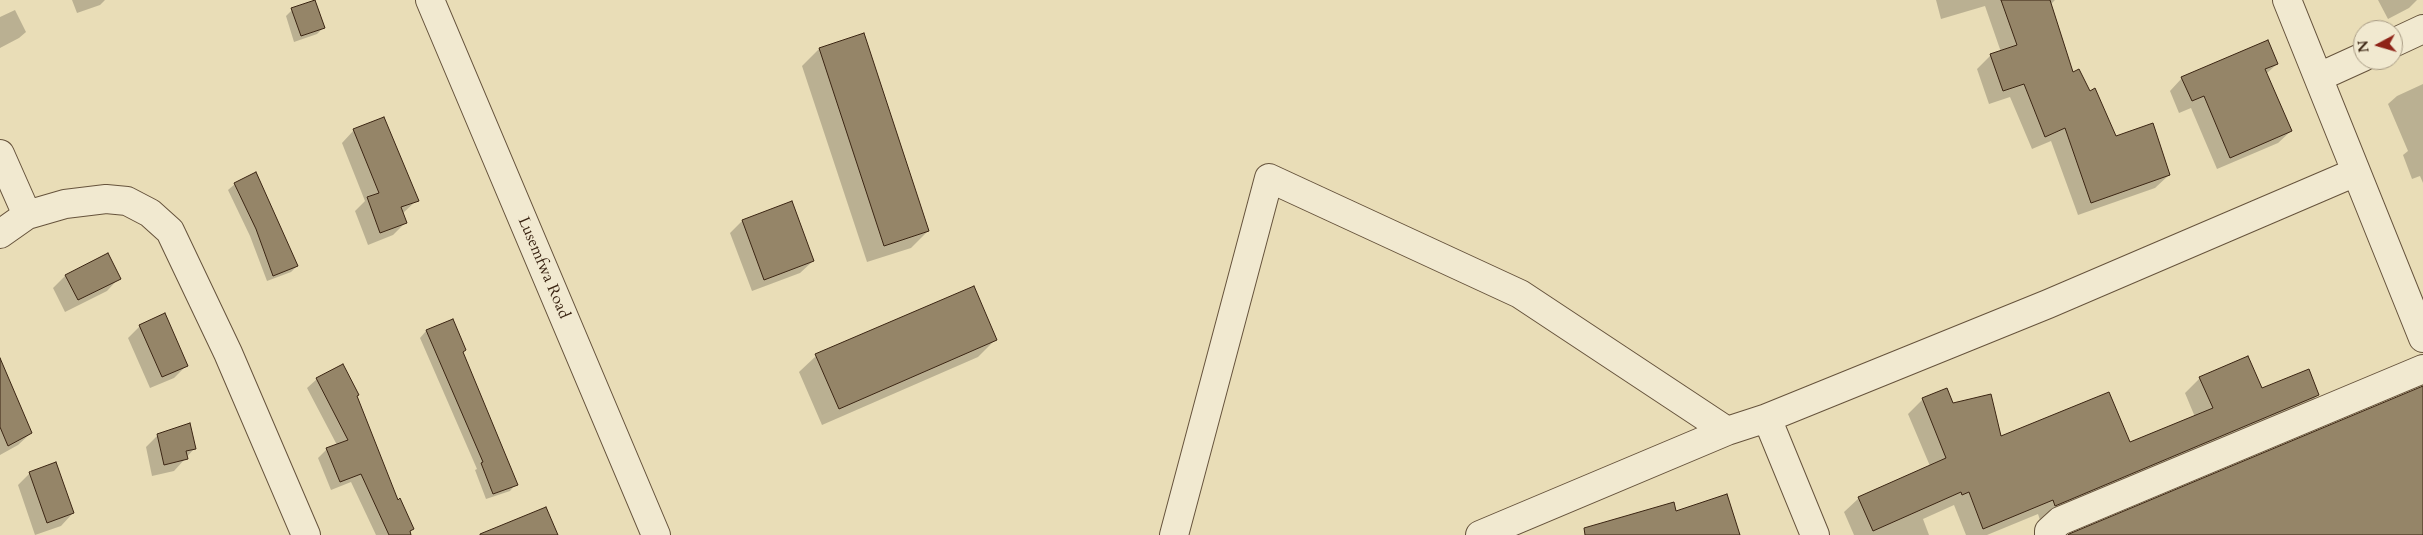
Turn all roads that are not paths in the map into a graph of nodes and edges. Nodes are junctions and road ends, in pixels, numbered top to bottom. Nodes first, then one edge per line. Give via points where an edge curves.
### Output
1 (430, 0) edge
2 (2286, 0) edge
3 (2423, 29) edge
4 (2403, 38) edge
5 (2353, 62) edge
6 (2319, 77) junction
7 (0, 154) edge
8 (2356, 172) junction
9 (27, 215) junction
10 (0, 234) edge
11 (2423, 338) edge
12 (2423, 369) edge
13 (1767, 418) junction
14 (1727, 431) junction
15 (306, 535) edge
16 (656, 535) edge
17 (1174, 535) edge
18 (1480, 535) edge
19 (1815, 535) edge
20 (2050, 535) edge

1 - 16 street, Lusemfwa Road
2 - 6 street
3 - 4 street
5 - 6 street
6 - 8 street
7 - 9 street
8 - 11 street
8 - 13 street via 2048,304
9 - 10 street
9 - 15 street via 65,204 106,199 126,201 150,213 170,231 228,353
12 - 20 street via 2060,521 2049,531
13 - 14 street
13 - 19 street
14 - 17 street via 1520,294 1269,178
14 - 18 street

